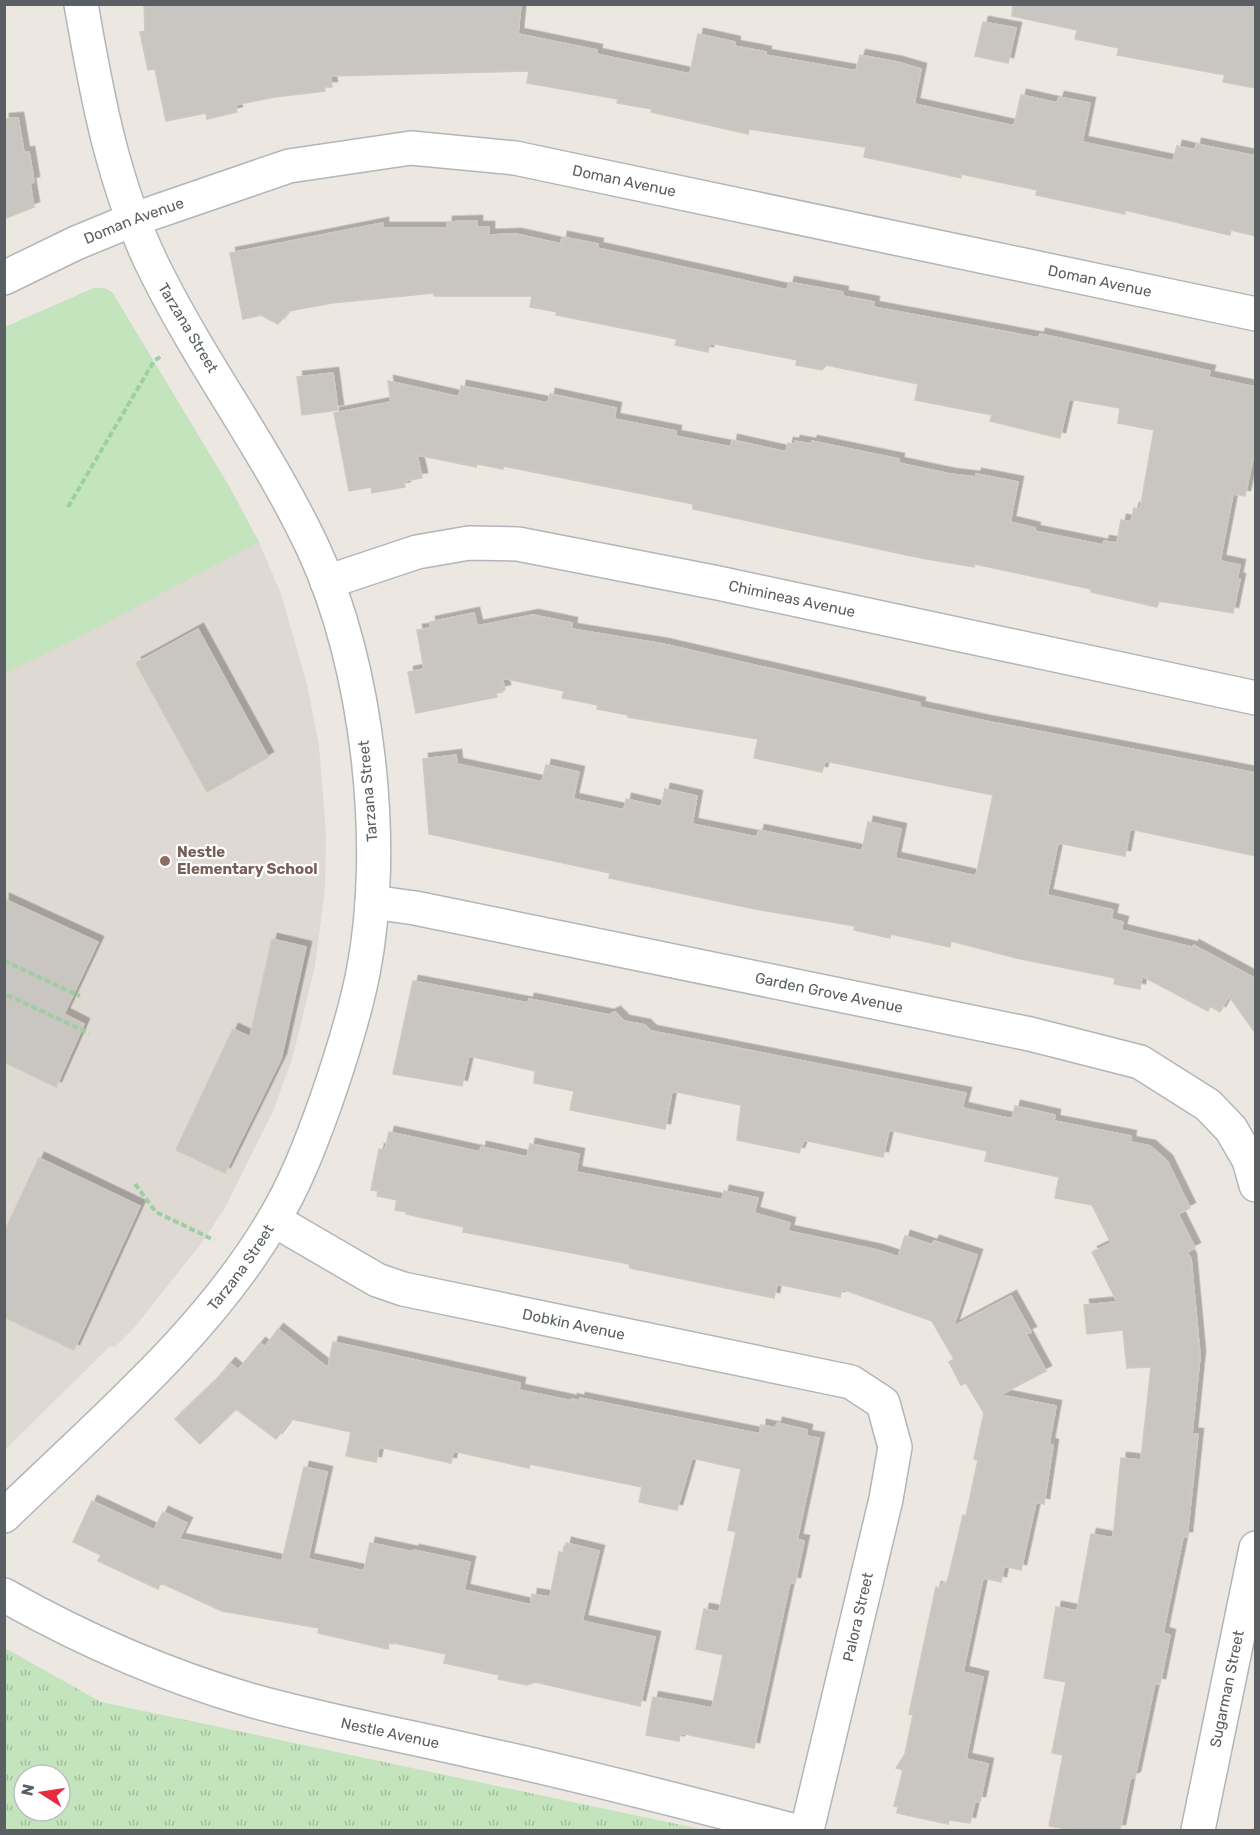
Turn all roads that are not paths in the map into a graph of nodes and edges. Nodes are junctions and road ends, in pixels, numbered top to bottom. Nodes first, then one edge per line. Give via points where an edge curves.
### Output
1 (81, 4) edge
2 (132, 220) junction
3 (4, 278) edge
4 (1256, 314) edge
5 (327, 582) junction
6 (1256, 698) edge
7 (372, 902) junction
8 (1252, 1173) edge
9 (274, 1220) junction
10 (883, 1403) joint
11 (4, 1516) edge
12 (1256, 1548) edge
13 (4, 1595) edge
14 (792, 1830) edge
15 (807, 1830) edge
16 (1198, 1830) edge

1 - 2 street, Tarzana Street via 99,105
2 - 3 street, Doman Avenue
2 - 4 street, Doman Avenue via 289,166 411,148 515,158
2 - 5 street, Tarzana Street via 158,278 288,497
5 - 6 street, Chimineas Avenue via 417,552 469,543 519,544 730,585
5 - 7 street, Tarzana Street via 353,672 366,749 373,834
7 - 8 street, Garden Grove Avenue via 1030,1034 1140,1062 1208,1105 1231,1129
7 - 9 street, Tarzana Street via 363,972 344,1049 312,1138
9 - 10 street, Dobkin Avenue via 377,1281 403,1289 851,1382
9 - 11 street, Tarzana Street via 226,1288 161,1363
10 - 15 street, Palora Street via 895,1447 886,1499
12 - 16 street, Sugarman Street
13 - 14 street, Nestle Avenue via 163,1671 250,1700 612,1783

